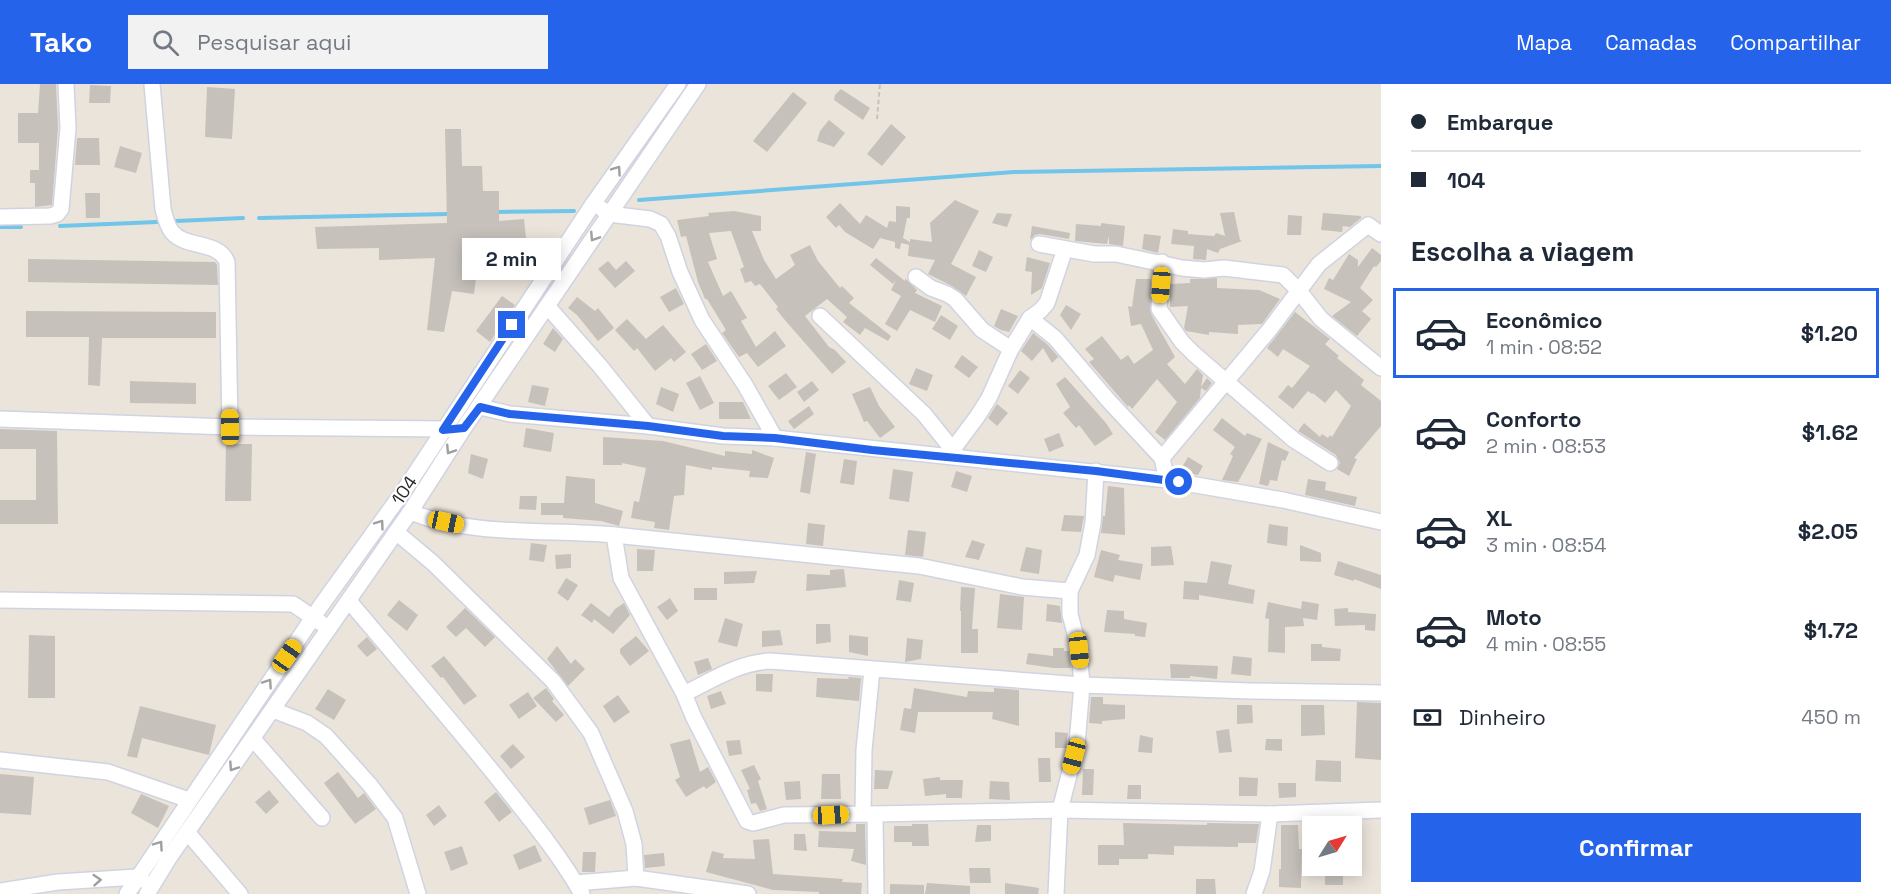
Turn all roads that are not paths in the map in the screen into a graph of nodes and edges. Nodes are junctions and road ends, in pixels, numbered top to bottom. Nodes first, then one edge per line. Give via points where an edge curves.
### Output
1 (66, 84) edge
2 (152, 84) edge
3 (678, 84) edge
4 (698, 84) edge
5 (593, 204) junction
6 (609, 214) junction
7 (0, 217) edge
8 (1381, 234) edge
9 (1039, 243) dead end
10 (1065, 249) junction
11 (1162, 262) junction
12 (916, 278) dead end
13 (1299, 291) junction
14 (548, 307) junction
15 (820, 316) dead end
16 (1030, 318) junction
17 (1011, 349) junction
18 (1381, 368) edge
19 (1226, 381) junction
20 (480, 407) junction
21 (0, 419) edge
22 (648, 426) junction
23 (230, 427) junction
24 (464, 428) junction
25 (443, 430) junction
26 (775, 438) junction
27 (956, 454) junction
28 (1162, 458) junction
29 (1330, 463) dead end
30 (1096, 471) junction
31 (1167, 480) junction
32 (410, 512) junction
33 (1381, 522) edge
34 (396, 532) junction
35 (614, 535) junction
36 (1070, 591) junction
37 (0, 600) edge
38 (349, 601) junction
39 (314, 617) junction
40 (328, 629) junction
41 (872, 670) junction
42 (1083, 685) junction
43 (1381, 693) edge
44 (684, 694) junction
45 (273, 710) junction
46 (253, 739) junction
47 (0, 760) edge
48 (189, 800) junction
49 (1060, 810) junction
50 (1381, 810) edge
51 (869, 814) junction
52 (1270, 814) junction
53 (322, 818) dead end
54 (188, 833) junction
55 (137, 877) junction
56 (636, 878) junction
57 (58, 882) junction
58 (579, 889) edge
59 (149, 890) edge
60 (0, 891) edge
61 (72, 894) edge
62 (127, 894) edge
63 (240, 894) edge
64 (418, 894) edge
65 (748, 894) edge
66 (876, 894) edge
67 (1056, 894) edge
68 (1254, 894) edge

1 - 7 street via 68,128 61,208 50,216
2 - 23 street via 163,209 169,227 178,238 211,248 227,262
5 -> 3 street, 104
4 - 6 street
5 - 6 street
5 - 25 street, 104
6 -> 14 street
6 - 26 street via 661,224 702,320
8 - 13 street via 1366,226 1331,252
9 - 10 street
10 - 11 street
10 - 16 street via 1047,303
11 - 13 street via 1182,268 1277,273
11 - 19 street via 1160,311 1194,354
12 - 17 street via 955,299 982,330
13 - 18 street via 1320,319
13 - 19 street
14 - 20 street
14 - 22 street
15 - 27 street via 924,414
16 - 17 street
16 - 28 street via 1055,338
17 - 27 street via 989,398
19 - 28 street
19 - 29 street via 1294,440
20 - 22 street via 510,414
20 - 24 street
21 - 23 street
22 - 26 street
23 - 25 street
24 - 25 street
24 -> 32 street
39 -> 25 street, 104
26 - 27 street via 872,450
27 - 30 street
28 - 31 street
30 - 31 street
30 - 36 street via 1087,555
31 - 33 street
32 - 34 street
32 - 35 street via 473,528
34 - 38 street
34 - 56 street via 442,570 553,681 591,734 624,810 634,844
35 - 36 street via 908,564 1022,587
35 - 44 street via 621,578
36 - 42 street via 1070,614
37 - 39 street via 294,604
38 - 40 street
38 - 58 street via 525,812
39 - 40 street
48 -> 39 street, 104
40 - 45 street
41 - 42 street
41 - 44 street via 752,662
41 - 51 street via 864,750
42 - 43 street
42 - 49 street via 1077,744
44 - 51 street via 747,821 784,815
45 - 46 street
45 - 64 street via 307,723 326,736 370,785 395,818
46 - 53 street
46 -> 54 street
47 - 48 street via 108,772
55 -> 48 street, 104
49 - 51 street
49 - 52 street
49 - 67 street
50 - 52 street
51 - 66 street
52 - 68 street via 1262,871
54 - 59 street
54 - 63 street
57 -> 55 street
55 - 59 street
55 - 62 street, 104
56 - 58 street
56 - 65 street
57 - 60 street
57 - 61 street

